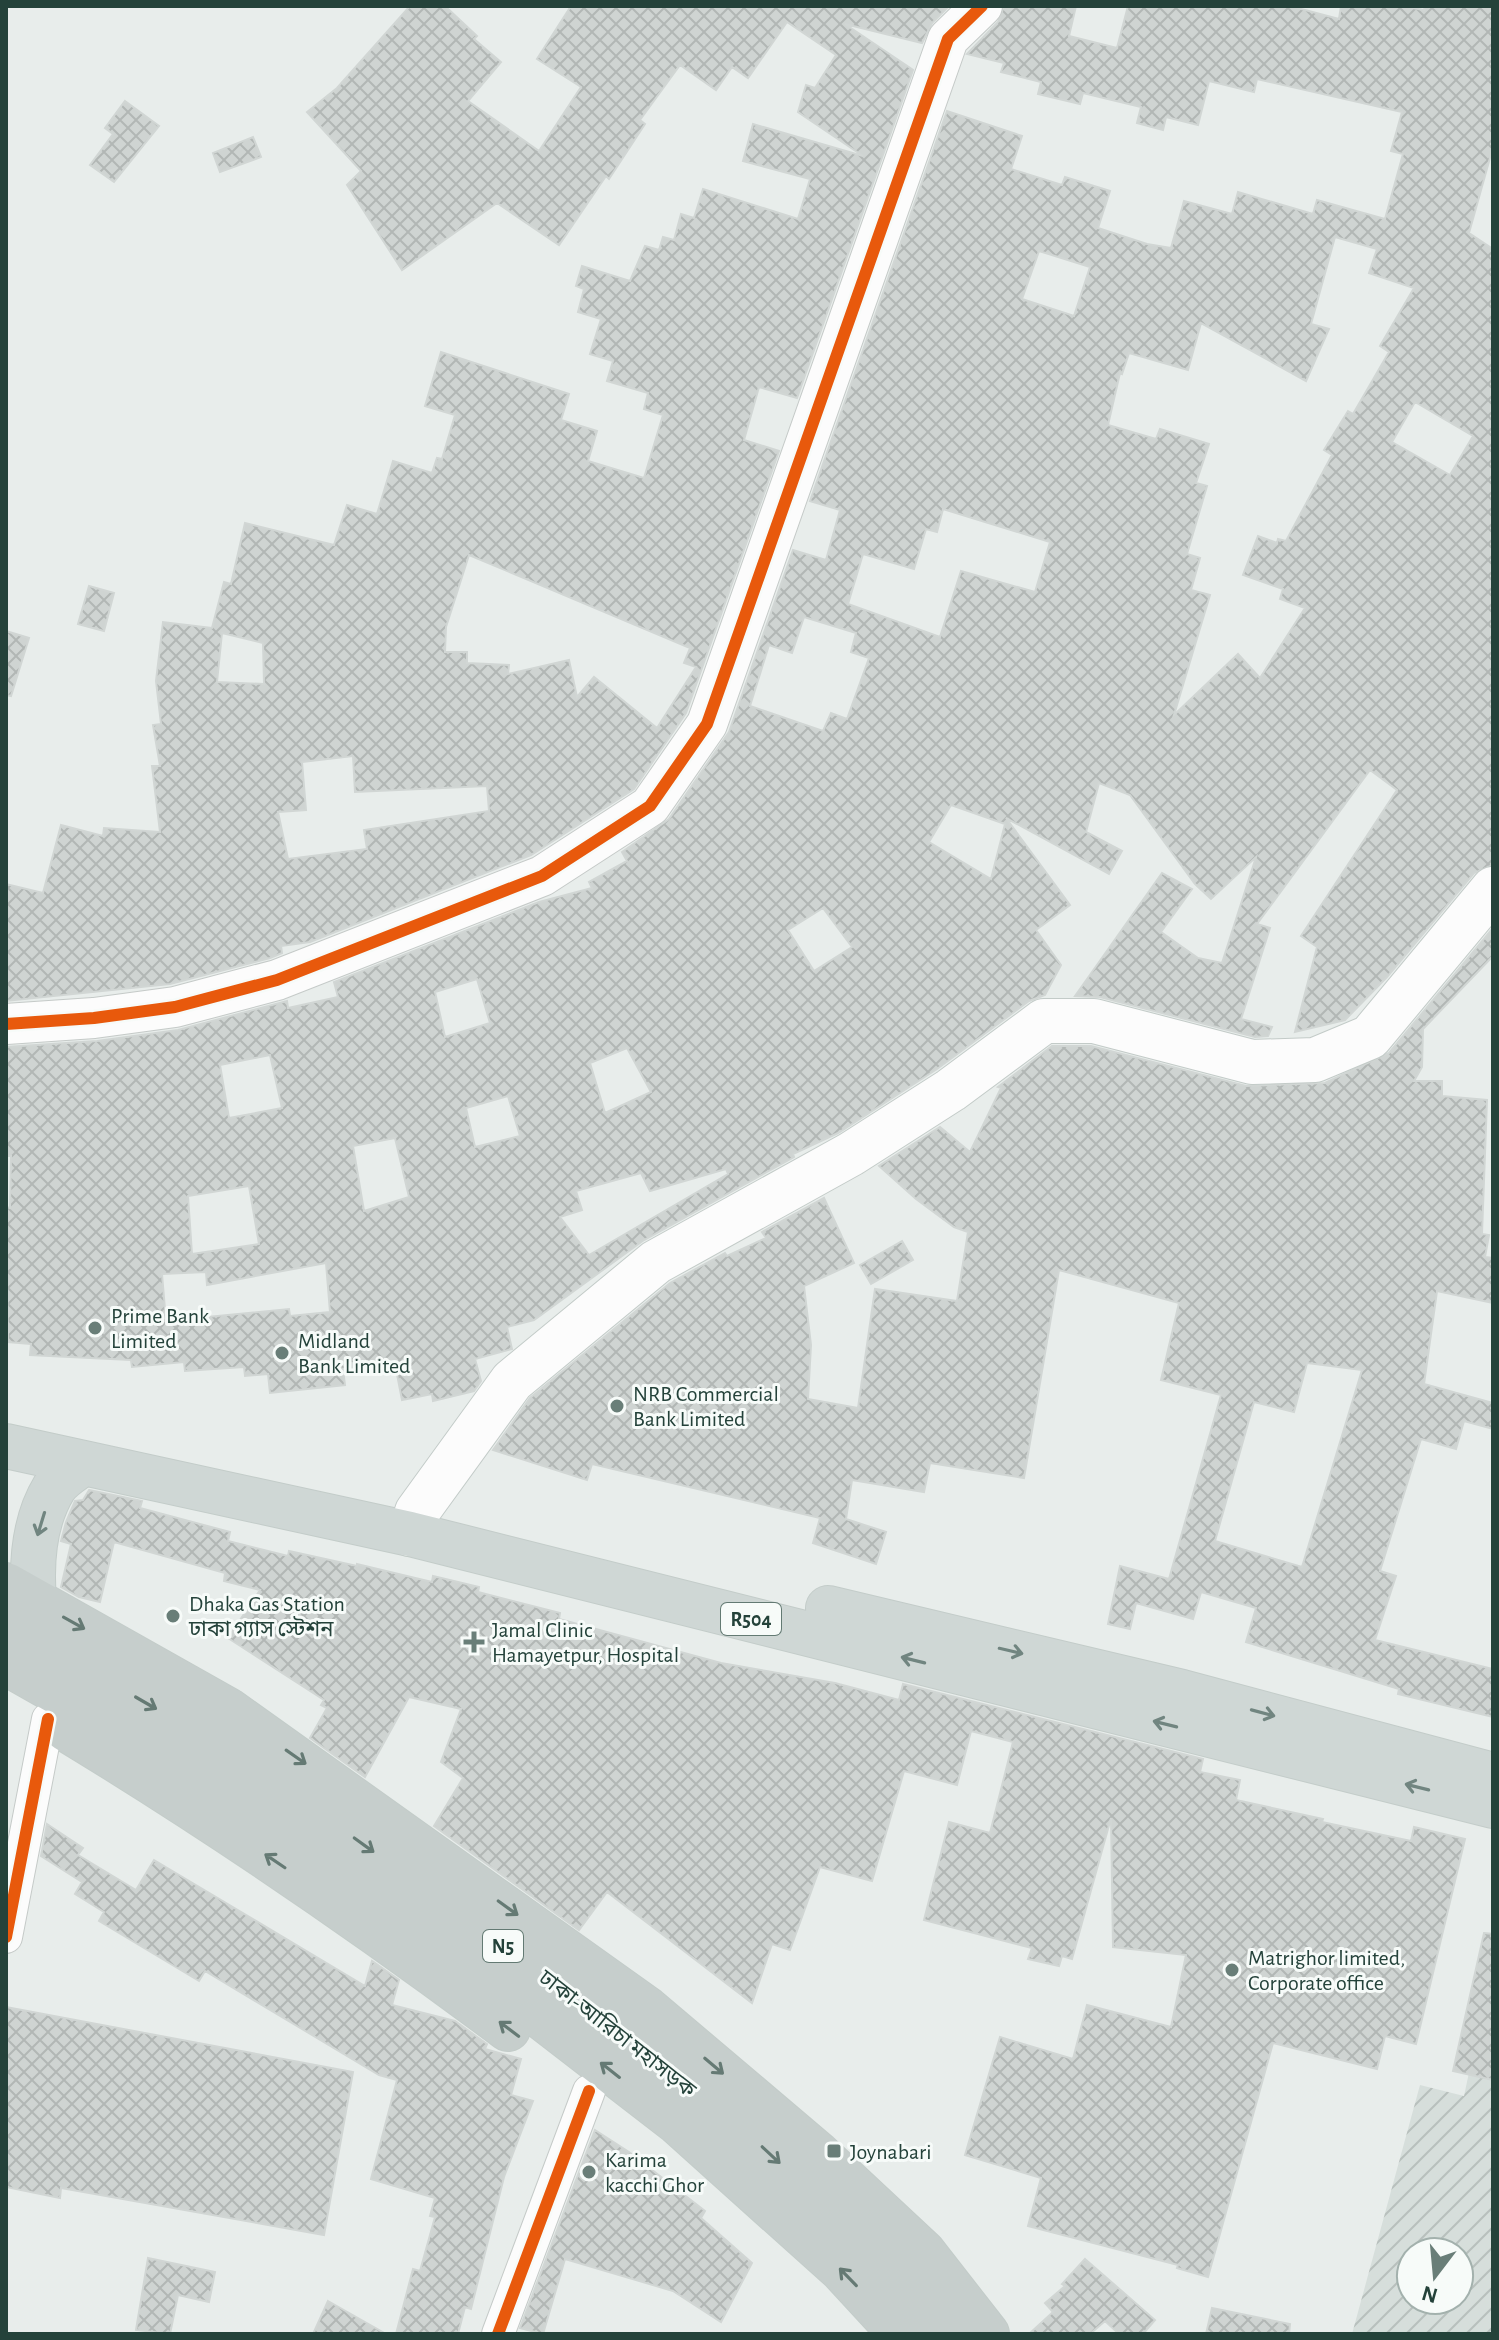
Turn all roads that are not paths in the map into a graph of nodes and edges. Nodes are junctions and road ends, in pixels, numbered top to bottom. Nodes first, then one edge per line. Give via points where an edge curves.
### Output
1 (982, 6) edge
2 (1493, 889) edge
3 (6, 1024) edge
4 (6, 1424) edge
5 (6, 1446) edge
6 (83, 1463) junction
7 (414, 1523) junction
8 (15, 1602) edge
9 (6, 1663) edge
10 (6, 1697) edge
11 (48, 1719) junction
12 (1493, 1775) edge
13 (1493, 1806) edge
14 (6, 1937) edge
15 (589, 2091) junction
16 (498, 2334) edge
17 (865, 2334) edge
18 (901, 2334) edge
19 (953, 2334) edge
20 (987, 2334) edge

1 - 3 street via 948,39 707,724 650,806 542,876 277,980 175,1007
2 - 7 main road via 1370,1037 1315,1060 1252,1062 1094,1021 1044,1021 951,1090 851,1154 656,1262 512,1381
4 - 7 main road, R504
5 - 6 main road, R504
6 - 7 main road, R504
6 -> 8 main road via 55,1486
7 -> 12 main road, R504 via 1182,1692
13 -> 7 main road, R504
8 -> 19 highway, ঢাকা-আরিচা মহাসড়ক / N5 via 263,1772 538,1971 764,2148
8 -> 20 highway via 228,1710 647,2009 818,2154 923,2252
18 -> 9 highway, ঢাকা-আরিচা মহাসড়ক / N5 via 842,2270 676,2121 448,1945 225,1787
10 - 11 highway
11 - 14 street
15 -> 11 highway via 268,1856
15 - 16 street
15 - 17 highway via 732,2206

